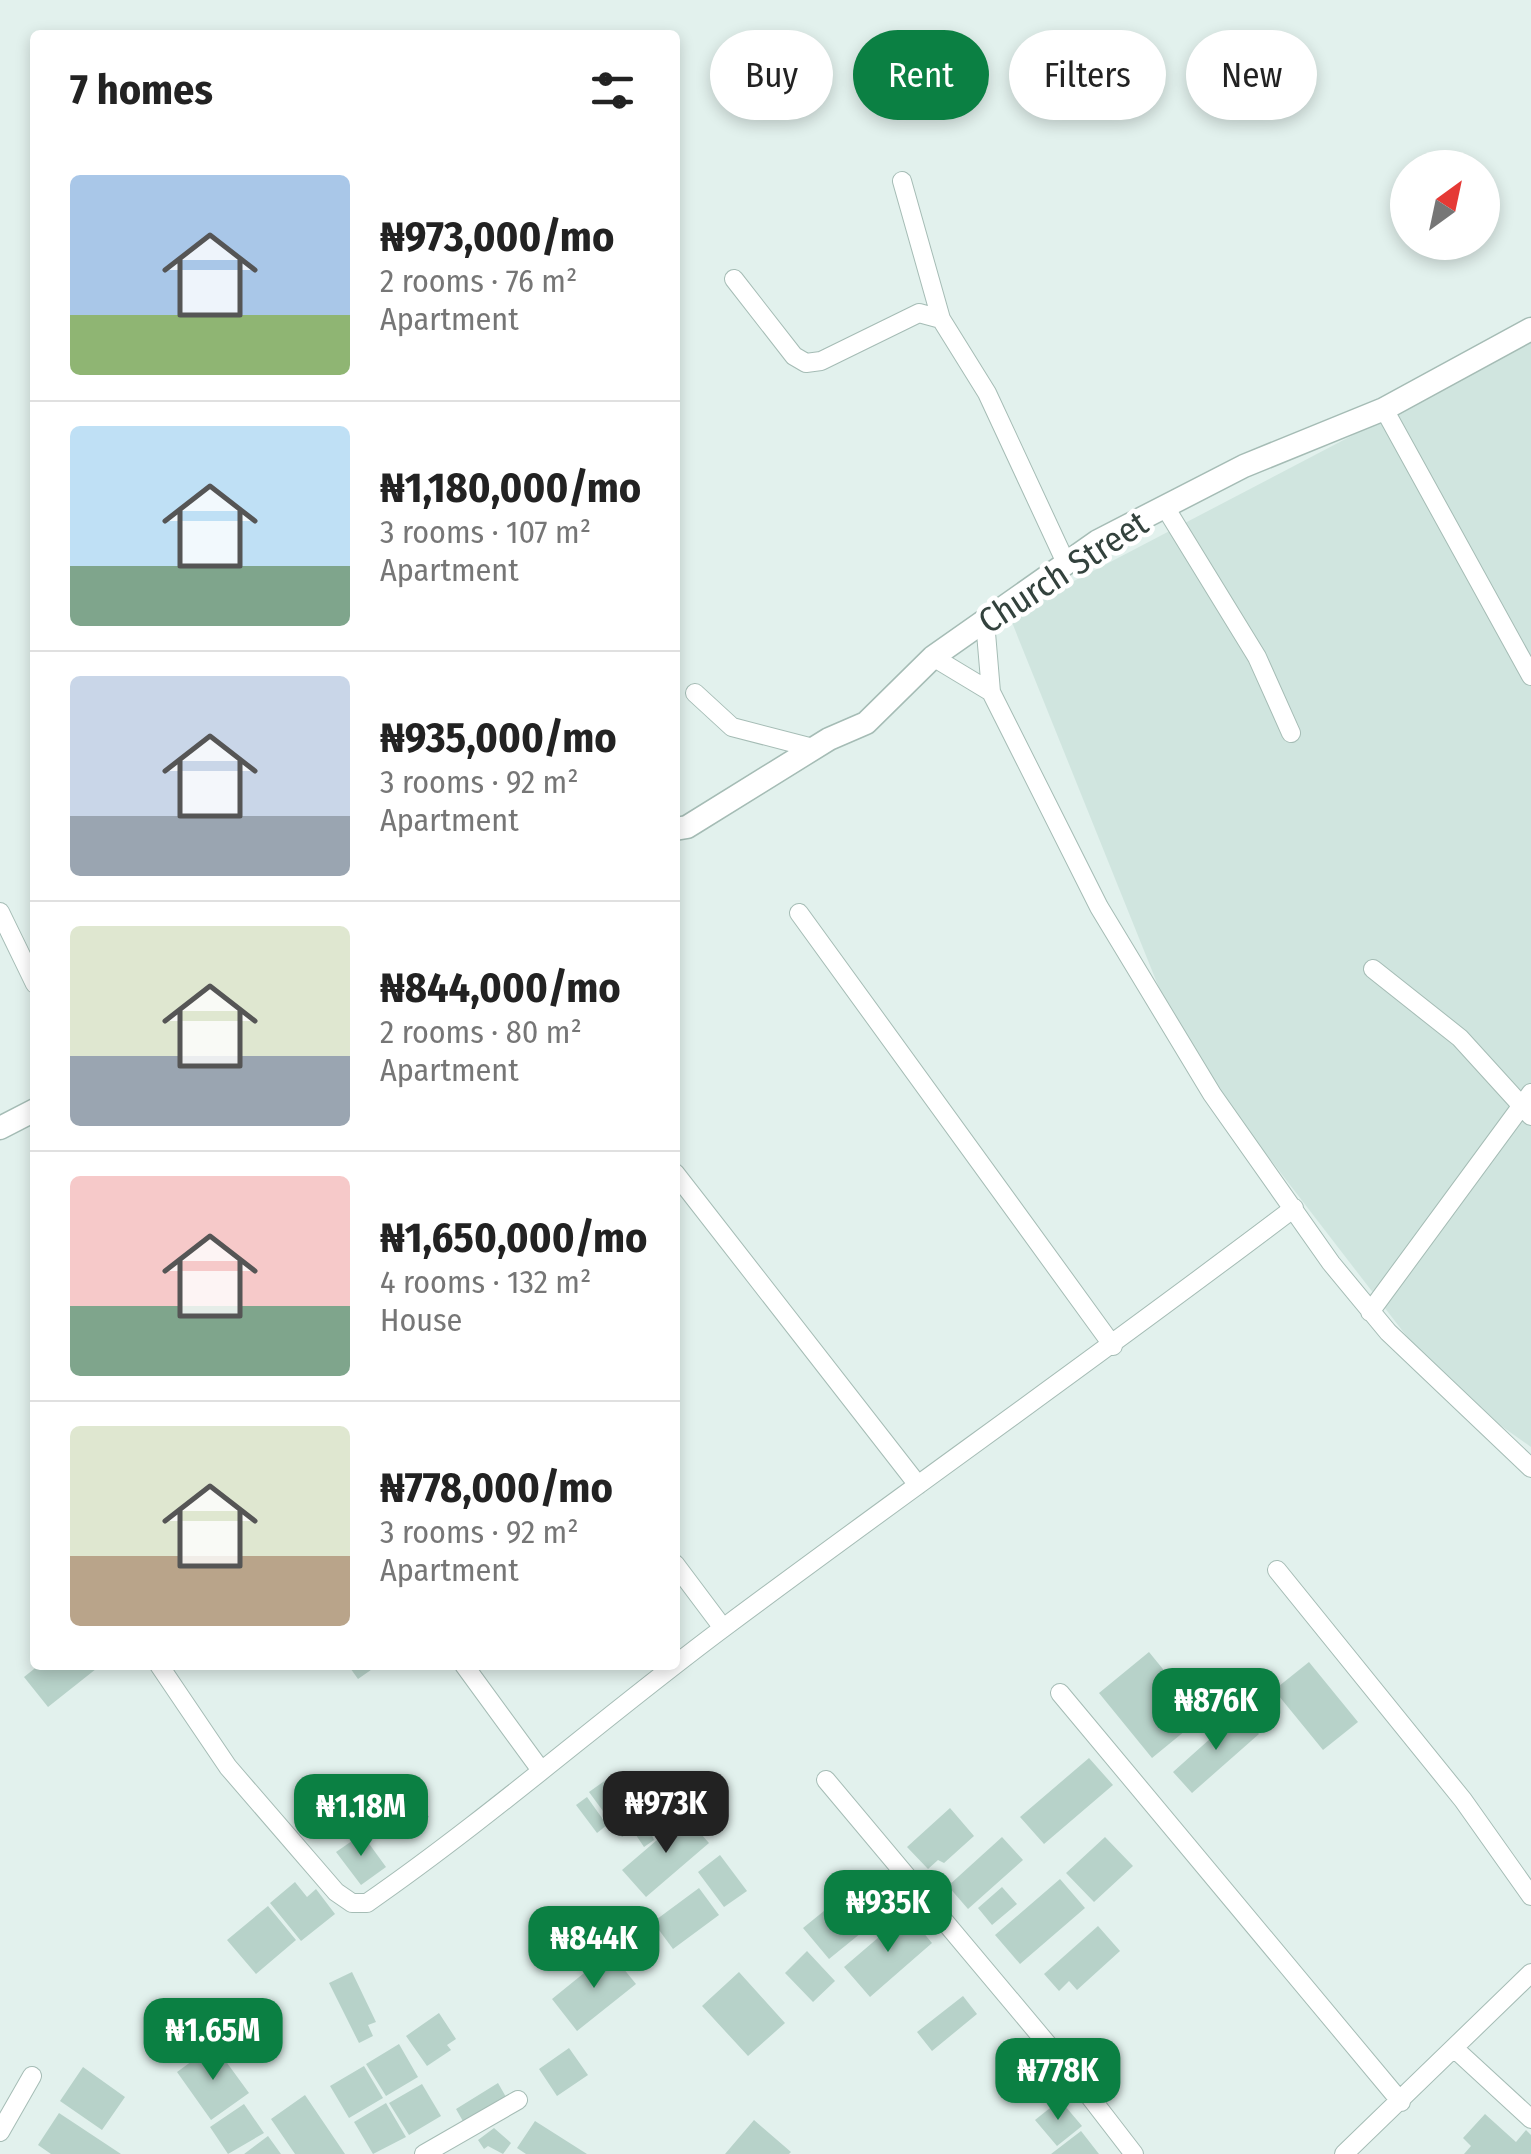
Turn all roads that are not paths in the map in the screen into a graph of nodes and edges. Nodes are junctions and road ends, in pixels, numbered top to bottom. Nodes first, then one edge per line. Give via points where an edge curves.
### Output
1 (902, 181) dead end
2 (734, 279) dead end
3 (941, 319) junction
4 (1531, 329) edge
5 (1384, 409) junction
6 (1166, 506) junction
7 (1066, 564) junction
8 (984, 622) junction
9 (933, 656) junction
10 (1531, 676) edge
11 (992, 692) junction
12 (695, 693) dead end
13 (1291, 734) dead end
14 (813, 748) junction
15 (680, 828) edge
16 (0, 912) edge
17 (799, 913) dead end
18 (1373, 969) dead end
19 (30, 974) edge
20 (1528, 1105) edge
21 (30, 1113) edge
22 (0, 1128) edge
23 (680, 1179) edge
24 (1294, 1208) junction
25 (1370, 1312) junction
26 (1113, 1346) junction
27 (1531, 1468) edge
28 (918, 1485) junction
29 (1277, 1570) dead end
30 (680, 1571) edge
31 (723, 1628) junction
32 (680, 1661) edge
33 (162, 1670) edge
34 (468, 1670) edge
35 (669, 1670) edge
36 (1060, 1693) dead end
37 (540, 1770) junction
38 (826, 1780) dead end
39 (1531, 1896) edge
40 (1531, 1972) edge
41 (1455, 2049) junction
42 (32, 2076) dead end
43 (518, 2100) dead end
44 (1401, 2102) junction
45 (1531, 2119) edge
46 (0, 2132) edge
47 (424, 2154) edge
48 (1134, 2154) edge
49 (1344, 2154) edge

1 - 3 street
2 - 3 street via 806,363 919,313
3 - 7 street via 987,393
4 - 5 street, Church Street
5 - 6 street, Church Street via 1299,441
5 - 10 street
6 - 7 street, Church Street
6 - 13 street via 1257,656
7 - 8 street, Church Street
8 - 9 street, Church Street
8 - 11 street
9 - 11 street
9 - 14 street, Church Street via 866,723
11 - 24 street via 1099,907 1212,1094
12 - 14 street via 732,727
14 - 15 street, Church Street
16 - 19 street
17 - 26 street
18 - 20 street via 1460,1038
20 - 25 street
21 - 22 street
23 - 28 street
24 - 25 street
24 - 26 street
25 - 27 street
26 - 28 street
28 - 31 street
29 - 39 street via 1463,1800
30 - 31 street
31 - 32 street
33 - 37 street via 228,1767 352,1903 367,1903 454,1843
34 - 37 street
35 - 37 street
36 - 44 street
38 - 48 street
40 - 41 street
41 - 44 street
41 - 45 street
42 - 46 street
43 - 47 street
44 - 49 street

